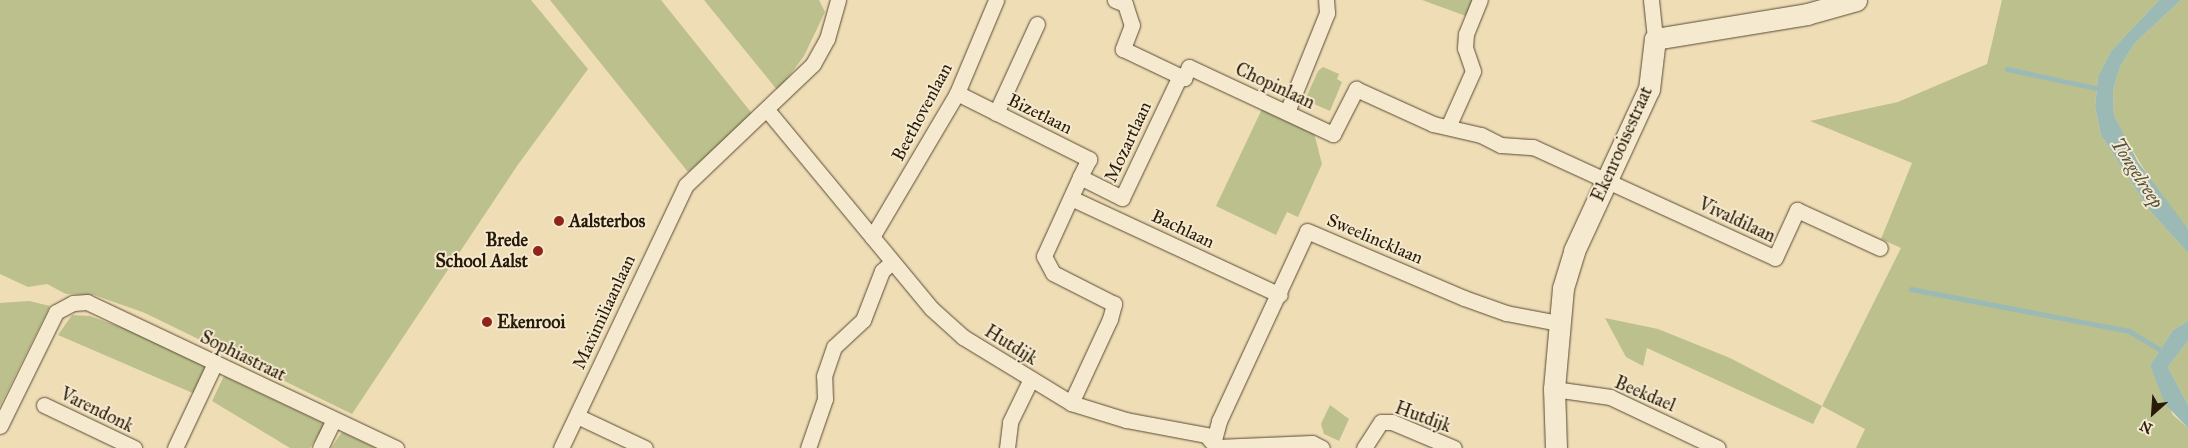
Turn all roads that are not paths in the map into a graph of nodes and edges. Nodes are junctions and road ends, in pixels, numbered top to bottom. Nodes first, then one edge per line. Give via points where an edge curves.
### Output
1 (838, 0) edge
2 (996, 0) edge
3 (1326, 0) edge
4 (1480, 0) edge
5 (1651, 0) edge
6 (1856, 0) edge
7 (1122, 1) edge
8 (1037, 24) dead end
9 (1655, 39) junction
10 (1180, 76) junction
11 (956, 93) junction
12 (768, 111) junction
13 (1287, 112) junction
14 (996, 113) junction
15 (1448, 127) junction
16 (1080, 177) junction
17 (1606, 179) junction
18 (1071, 198) junction
19 (872, 237) junction
20 (1880, 248) dead end
21 (892, 262) junction
22 (1280, 295) junction
23 (1559, 323) junction
24 (215, 363) junction
25 (1031, 379) junction
26 (1554, 388) junction
27 (1071, 403) junction
28 (44, 405) dead end
29 (577, 416) junction
30 (333, 420) junction
31 (0, 426) edge
32 (1216, 445) edge
33 (134, 448) edge
34 (175, 448) edge
35 (320, 448) edge
36 (396, 448) edge
37 (561, 448) edge
38 (645, 448) edge
39 (808, 448) edge
40 (1007, 448) edge
41 (1322, 448) edge
42 (1364, 448) edge
43 (1454, 448) edge
44 (1556, 448) edge
45 (1718, 448) edge

1 - 12 street, Maximiliaanlaan via 827,39 813,64
2 - 11 street, Beethovenlaan
3 - 13 street via 1327,13
4 - 15 street via 1465,41 1473,71
5 - 9 street
6 - 9 street via 1808,14
7 - 10 street via 1132,25 1123,49
8 - 14 street
9 - 17 street, Ekenrooisestraat via 1649,89
10 - 13 street, Chopinlaan via 1184,78 1189,67
10 - 16 street, Mozartlaan via 1122,198
11 - 14 street, Bizetlaan
11 - 19 street, Beethovenlaan
12 - 19 street, Hutdijk
12 - 29 street, Maximiliaanlaan via 686,184
13 - 15 street, Chopinlaan via 1333,134 1356,89 1433,124
14 - 16 street, Bizetlaan via 1089,159
15 - 17 street, Chopinlaan via 1501,145 1533,147
16 - 18 street, Mozartlaan
17 - 20 street, Vivaldilaan via 1775,258 1797,210
17 - 23 street, Ekenrooisestraat via 1574,251
18 - 22 street, Bachlaan
18 - 27 street, Mozartlaan via 1044,256 1053,273 1114,304
19 - 21 street, Hutdijk
21 - 25 street, Hutdijk via 932,309 963,337
21 - 39 street via 882,271 863,320 834,346 824,376 825,399
22 - 23 street, Sweelincklaan via 1308,231 1506,314
22 - 32 street, Sweelincklaan via 1219,420
23 - 26 street, Ekenrooisestraat
24 - 30 street, Sophiastraat
24 - 31 street, Sophiastraat via 96,304 73,303 56,312 49,323
24 - 34 street
25 - 27 street, Hutdijk
25 - 40 street via 1010,422
26 - 44 street, Ekenrooisestraat
26 - 45 street, Beekdael via 1610,397
27 - 32 street, Hutdijk
28 - 33 street, Varendonk
29 - 37 street, Maximiliaanlaan
29 - 38 street
30 - 35 street
30 - 36 street, Sophiastraat
32 - 41 street, Hutdijk via 1312,443
42 - 43 street, Hutdijk via 1381,422 1392,422

